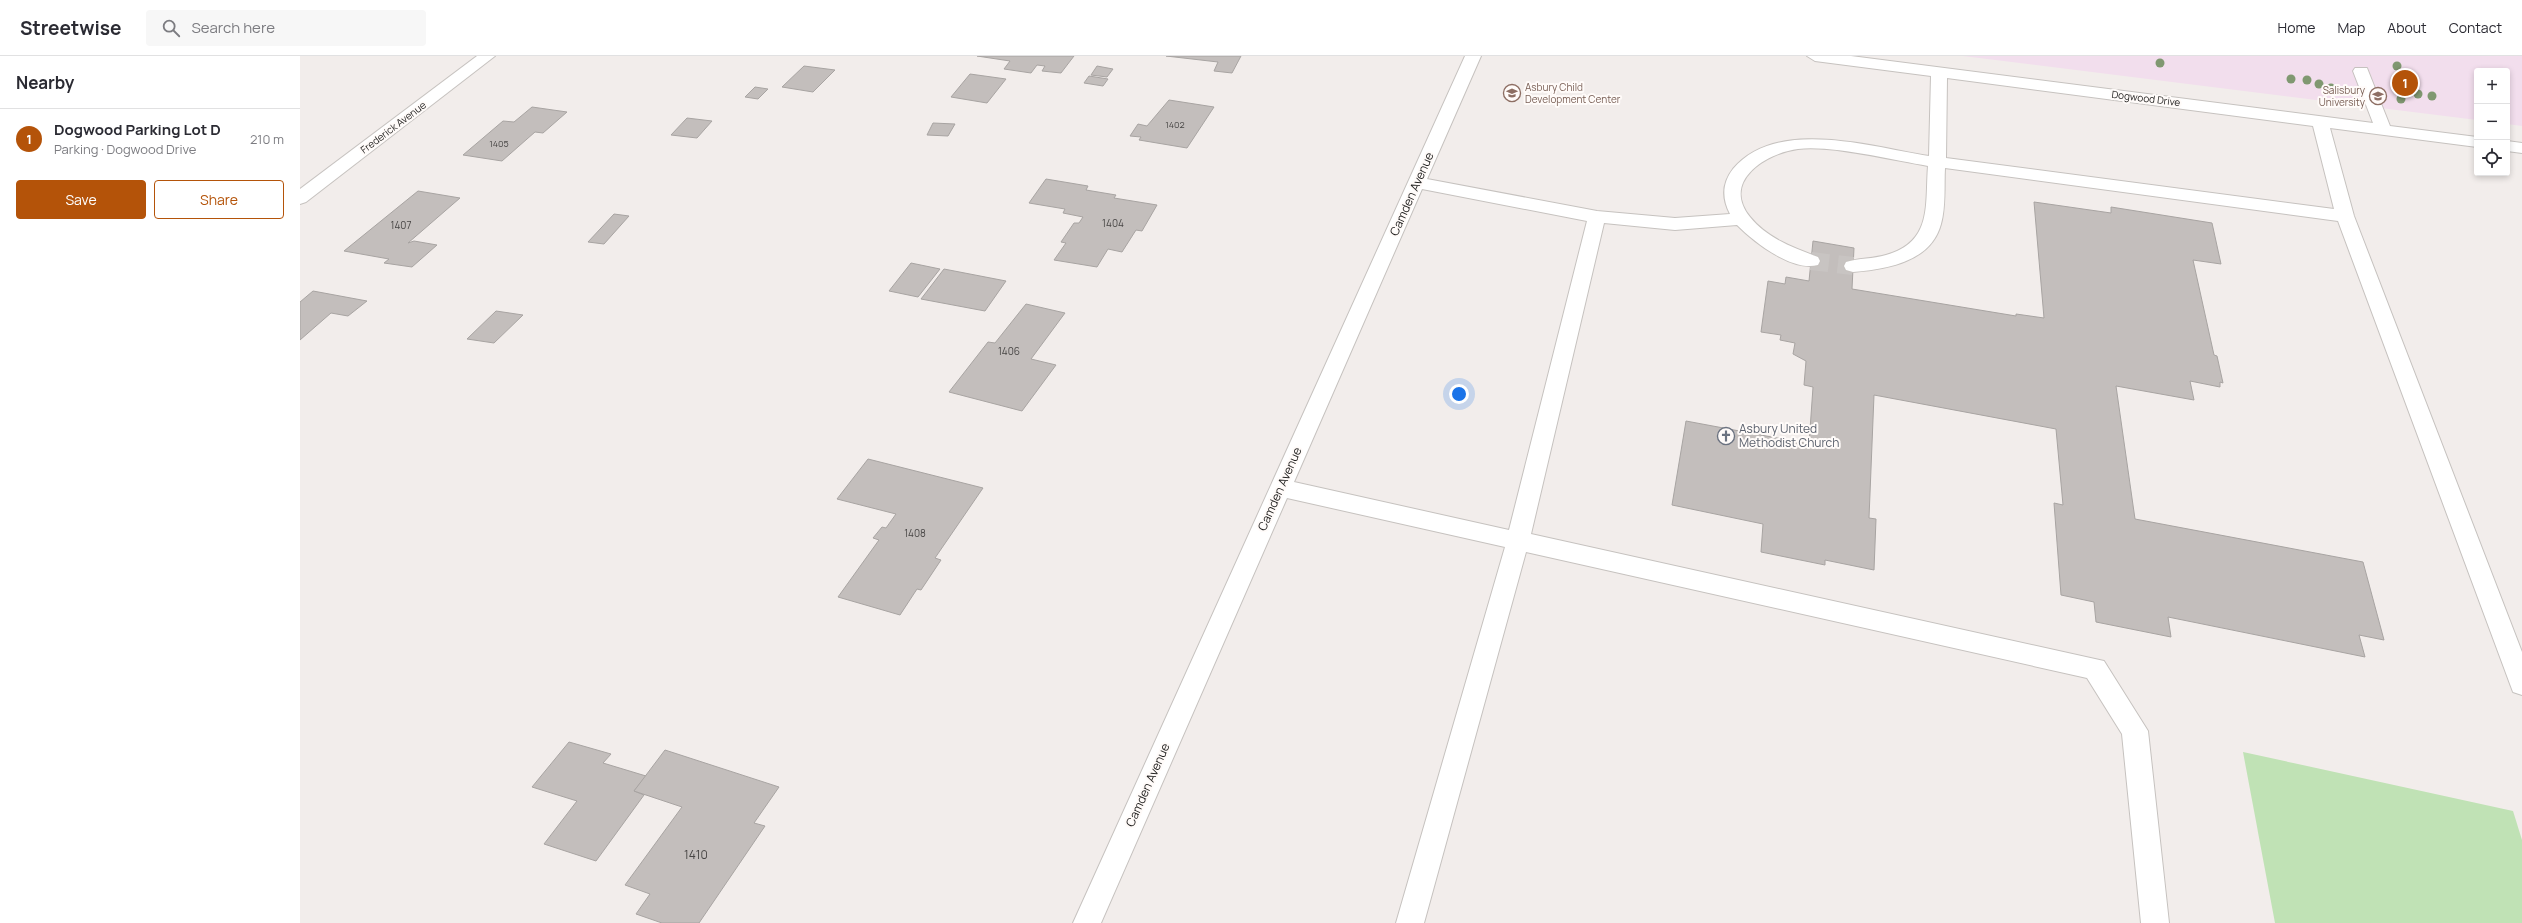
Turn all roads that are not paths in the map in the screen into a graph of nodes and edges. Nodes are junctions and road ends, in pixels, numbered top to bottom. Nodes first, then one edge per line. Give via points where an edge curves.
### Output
1 (487, 56) edge
2 (1473, 56) edge
3 (1815, 56) edge
4 (2361, 71) dead end
5 (1939, 72) junction
6 (2320, 120) junction
7 (2383, 128) junction
8 (2474, 142) edge
9 (2510, 146) edge
10 (2522, 148) edge
11 (1937, 162) junction
12 (1417, 183) junction
13 (300, 198) edge
14 (2345, 216) junction
15 (1597, 217) junction
16 (1741, 219) junction
17 (1810, 261) tunnel mouth
18 (1853, 266) tunnel mouth
19 (1281, 488) junction
20 (1518, 542) junction
21 (2522, 684) edge
22 (1087, 923) edge
23 (1410, 923) edge
24 (2155, 923) edge

1 - 13 street, Frederick Avenue
2 - 12 street, Camden Avenue
3 - 5 street, Dogwood Drive
4 - 7 street
5 - 6 street, Dogwood Drive
5 - 11 street
6 - 7 street, Dogwood Drive
6 - 14 street
7 - 8 street, Dogwood Drive
9 - 10 street
11 - 14 street
11 - 16 street via 1825,144 1799,144 1774,148 1740,169 1733,184 1733,201
11 - 18 street via 1932,225 1923,242 1905,256 1879,264
12 - 15 street
12 - 19 street, Camden Avenue
14 - 21 street
15 - 16 street via 1675,224
15 - 20 street
16 - 17 street via 1759,236 1785,252
19 - 20 street
19 - 22 street, Camden Avenue
20 - 23 street
20 - 24 street via 2095,669 2135,731

